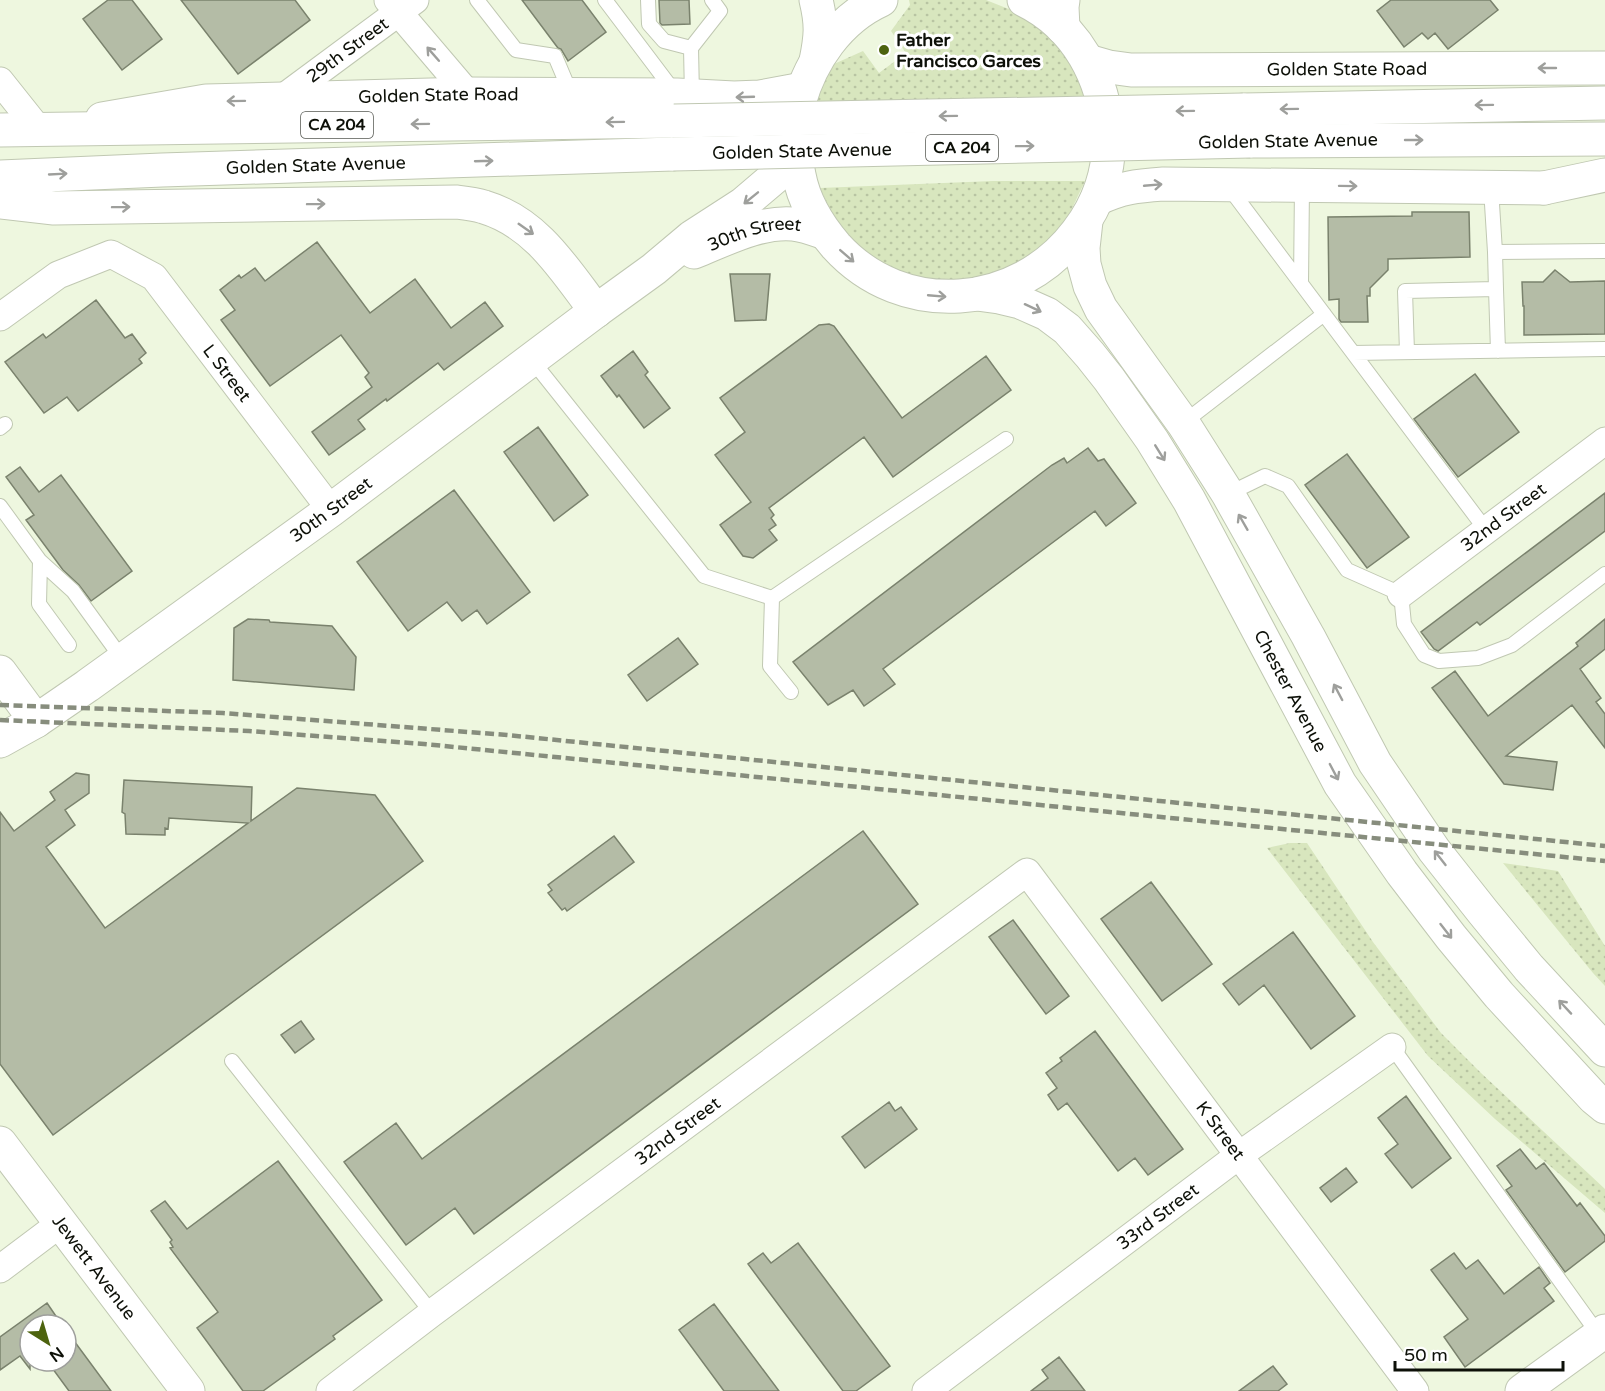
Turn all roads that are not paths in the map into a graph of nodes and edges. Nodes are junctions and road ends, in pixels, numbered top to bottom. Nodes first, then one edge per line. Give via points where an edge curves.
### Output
1 (477, 0) edge
2 (605, 0) edge
3 (648, 0) edge
4 (816, 0) edge
5 (881, 0) edge
6 (1024, 0) edge
7 (400, 4) edge
8 (718, 4) edge
9 (1063, 14) edge
10 (691, 48) junction
11 (1088, 61) junction
12 (1605, 68) edge
13 (809, 75) junction
14 (0, 81) edge
15 (468, 94) junction
16 (572, 96) junction
17 (280, 100) junction
18 (1605, 103) edge
19 (681, 104) junction
20 (1247, 125) junction
21 (0, 130) edge
22 (39, 130) junction
23 (1605, 139) edge
24 (795, 160) junction
25 (1605, 175) edge
26 (0, 177) edge
27 (1227, 185) junction
28 (1302, 186) junction
29 (1491, 188) junction
30 (1544, 188) junction
31 (1605, 190) edge
32 (0, 202) edge
33 (1091, 210) junction
34 (825, 233) junction
35 (1605, 251) edge
36 (1495, 252) junction
37 (654, 269) junction
38 (1301, 284) junction
39 (1496, 289) junction
40 (977, 294) junction
41 (596, 311) junction
42 (1324, 315) junction
43 (0, 317) edge
44 (1605, 349) edge
45 (1498, 351) junction
46 (1407, 352) junction
47 (1353, 353) junction
48 (531, 359) junction
49 (1183, 423) junction
50 (1006, 439) dead end
51 (1605, 441) edge
52 (1228, 494) junction
53 (0, 506) edge
54 (330, 510) junction
55 (1486, 530) junction
56 (40, 561) junction
57 (1605, 574) edge
58 (1401, 594) junction
59 (772, 598) junction
60 (69, 645) dead end
61 (123, 660) junction
62 (0, 672) edge
63 (791, 692) dead end
64 (36, 721) junction
65 (0, 741) edge
66 (1027, 872) joint
67 (1392, 1047) joint
68 (1605, 1050) edge
69 (232, 1061) dead end
70 (1605, 1107) edge
71 (0, 1143) edge
72 (1238, 1156) junction
73 (61, 1223) junction
74 (0, 1269) edge
75 (432, 1313) junction
76 (1602, 1333) edge
77 (188, 1391) edge
78 (330, 1391) edge
79 (926, 1391) edge
80 (1415, 1391) edge
81 (1522, 1391) edge

1 - 16 lane via 516,50 555,56
2 - 19 lane
3 - 10 lane via 649,24 664,41
4 - 13 main road via 821,38
5 - 13 main road via 852,18 832,38
6 - 9 main road via 1047,14
15 -> 7 street
7 - 17 street, 29th Street
8 - 10 lane
9 - 11 main road
10 - 19 lane
12 -> 11 main road, Golden State Road via 1131,69
11 - 33 main road via 1100,87 1109,144 1105,172
13 -> 19 main road, Golden State Road via 760,97
13 - 24 main road via 797,112
14 - 22 street
15 - 16 main road, Golden State Road
15 - 17 main road, Golden State Road
16 - 19 main road, Golden State Road
17 -> 22 main road, Golden State Road via 206,101
18 -> 20 main road, Golden State Avenue / CA 204
20 -> 19 main road, Golden State Avenue / CA 204, bridge
19 -> 22 main road, Golden State Avenue / CA 204
20 -> 23 main road, Golden State Avenue / CA 204
26 -> 20 main road, Golden State Avenue / CA 204, bridge via 673,154
21 - 22 main road, Golden State Avenue / CA 204
24 - 34 main road via 801,186
24 -> 37 main road, 30th Street via 744,204 692,237
25 - 30 main road
27 - 28 main road
33 -> 27 main road via 1116,190 1133,186
27 - 38 lane
28 -> 29 main road
28 - 38 lane
29 - 30 main road
29 - 36 lane
30 - 31 main road
32 -> 41 main road via 54,208 456,202 511,218 534,234
33 - 40 main road via 1065,248 1039,270 1010,285
33 - 49 main road via 1083,249 1090,286 1101,309
34 - 37 main road, 30th Street via 794,224 778,224 755,229
34 -> 40 main road via 870,275 898,288 950,297
35 - 36 lane
36 - 39 lane
37 - 41 main road, 30th Street
38 - 42 lane
39 - 45 lane
39 - 46 lane via 1405,291
40 -> 70 main road, Chester Avenue via 1020,302 1047,314 1067,329 1109,379 1189,500 1340,784 1458,946
41 - 48 main road, 30th Street
42 - 47 lane
42 - 49 lane
43 - 54 street, L Street via 58,275 111,254 154,277
44 - 45 lane
45 - 46 lane
46 - 47 lane
47 - 55 lane
48 - 54 main road, 30th Street
48 - 59 lane via 704,576
49 - 52 main road
50 - 59 lane
51 - 55 street, 32nd Street
52 - 58 lane via 1265,476 1288,486 1347,570
68 -> 52 main road via 1483,912 1434,850 1381,772
53 - 56 lane
54 - 61 main road, 30th Street
55 - 58 street, 32nd Street
56 - 60 lane via 39,603
56 - 61 lane via 73,591
57 - 58 lane via 1512,645 1478,658 1439,662 1424,655 1404,624
59 - 63 lane via 770,666
61 - 64 main road, 30th Street
62 - 64 main road
64 - 65 main road, 30th Street
66 - 72 street, K Street
66 - 75 street, 32nd Street
67 - 72 street, 33rd Street
67 - 76 lane
69 - 75 lane
71 - 73 main road, Jewett Avenue
72 - 79 street, 33rd Street
72 - 80 street, K Street
73 - 74 street
73 - 77 main road, Jewett Avenue
75 - 78 street, 32nd Street
76 - 81 main road

